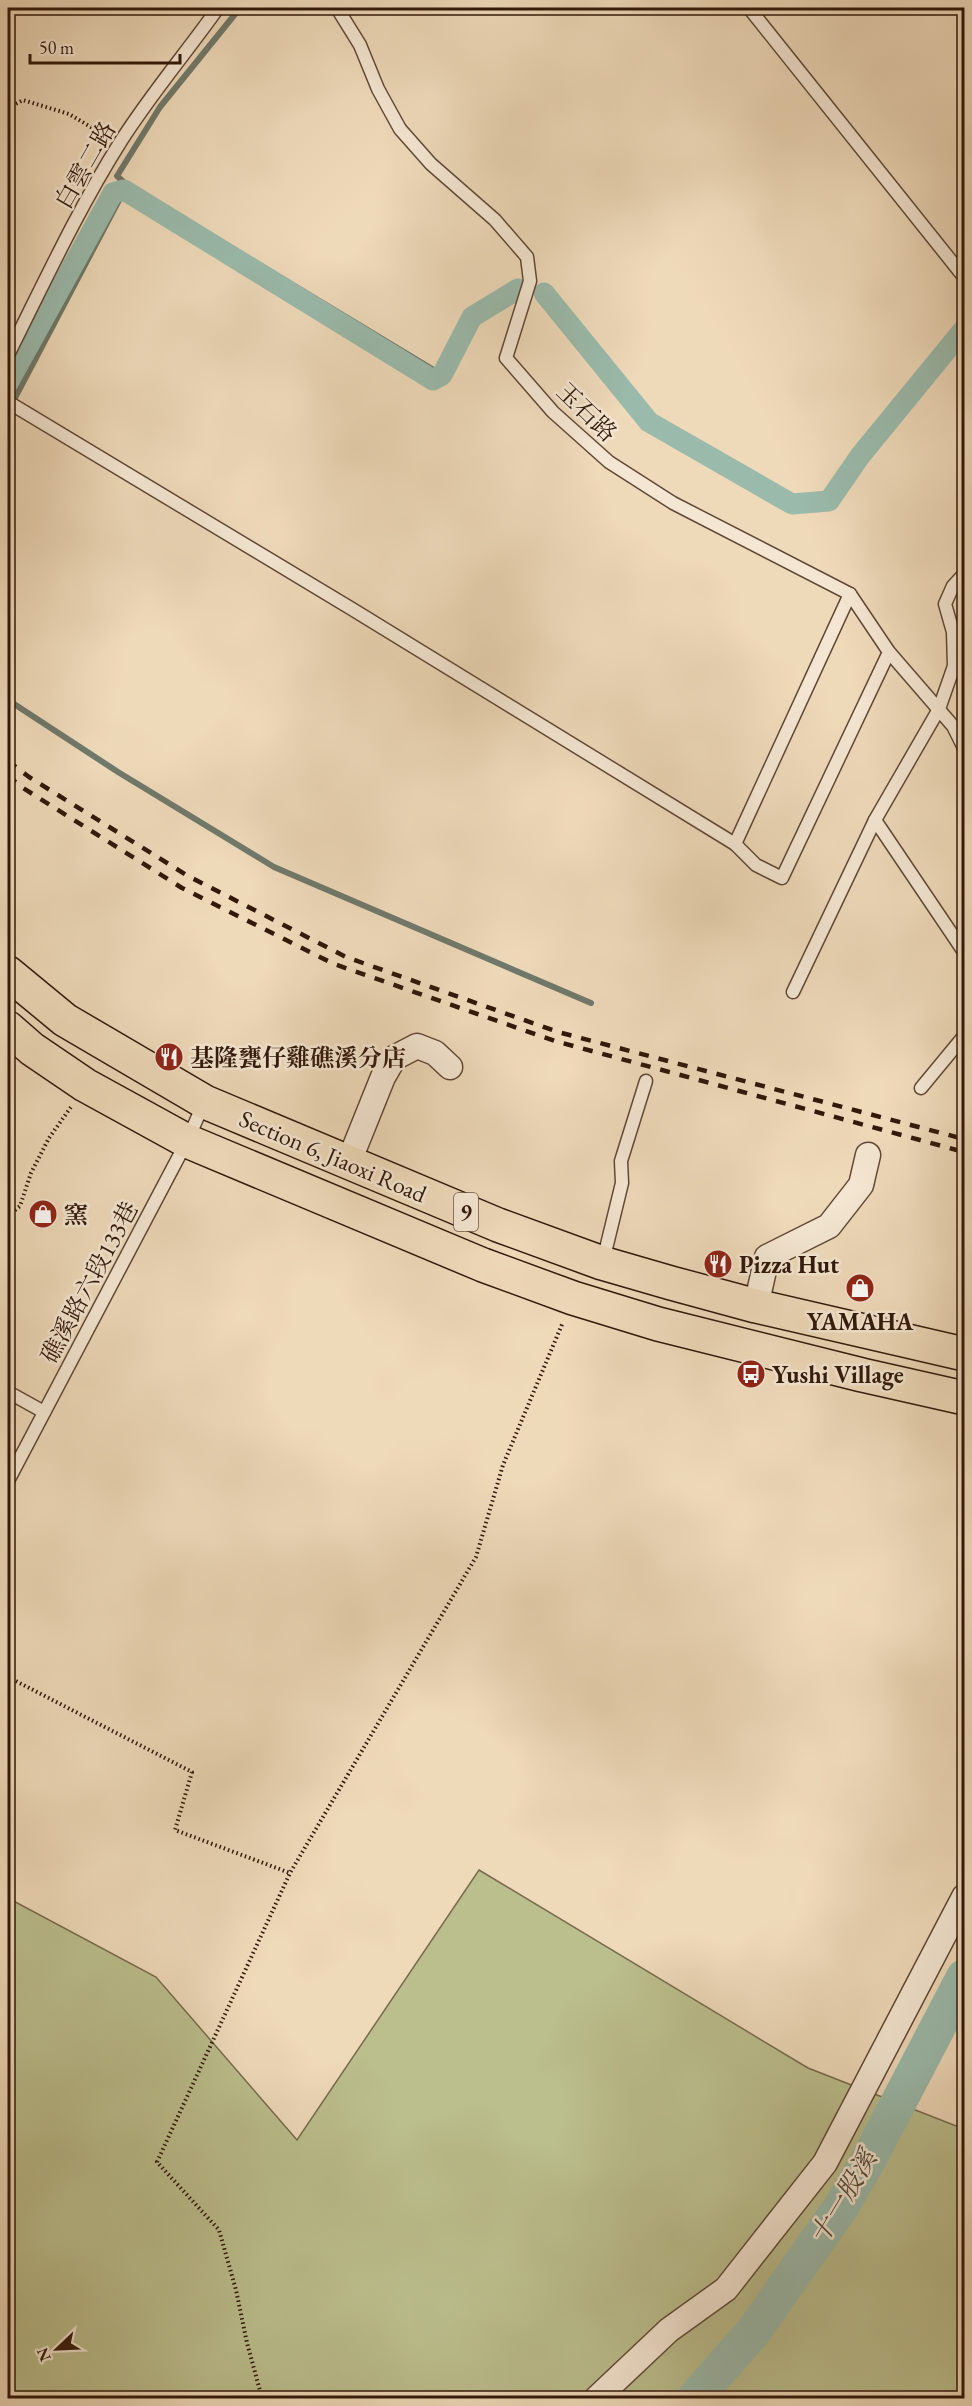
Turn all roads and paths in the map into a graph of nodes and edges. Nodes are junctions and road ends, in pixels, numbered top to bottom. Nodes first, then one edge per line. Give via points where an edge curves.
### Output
1 (218, 8) edge
2 (337, 8) edge
3 (749, 8) edge
4 (8, 108) edge
5 (120, 144) junction
6 (964, 277) edge
7 (8, 355) edge
8 (8, 402) edge
9 (964, 574) edge
10 (850, 594) junction
11 (889, 652) junction
12 (939, 709) junction
13 (964, 748) edge
14 (875, 820) junction
15 (735, 844) junction
16 (962, 949) dead end
17 (8, 973) edge
18 (793, 993) dead end
19 (8, 1028) edge
20 (964, 1036) edge
21 (450, 1067) dead end
22 (646, 1081) dead end
23 (85, 1085) junction
24 (921, 1088) dead end
25 (205, 1102) junction
26 (187, 1141) junction
27 (868, 1155) dead end
28 (348, 1164) junction
29 (9, 1216) edge
30 (8, 1226) edge
31 (602, 1263) junction
32 (573, 1298) junction
33 (756, 1306) junction
34 (964, 1354) edge
35 (8, 1392) edge
36 (964, 1398) edge
37 (44, 1412) junction
38 (8, 1481) edge
39 (8, 1677) edge
40 (290, 1873) junction
41 (964, 1897) edge
42 (262, 2398) edge
43 (597, 2398) edge

1 - 5 lane, 白雲二路 via 148,100
2 - 10 lane, 玉石路 via 360,45 400,129 430,164 495,220 526,257 530,281 506,358 553,412 609,462 673,502
3 - 6 lane
4 - 5 path via 23,100 69,114
5 - 7 lane, 白雲二路
8 - 15 lane
9 - 12 lane via 945,604 953,632 954,666
10 - 11 lane, 玉石路
10 - 15 lane
11 - 12 lane, 玉石路
11 - 15 lane via 782,878 756,865
12 - 13 lane, 玉石路
12 - 14 lane
14 - 16 lane
14 - 18 lane
17 - 25 main road, Section 6, Jiaoxi Road / 9 via 65,1020
19 - 23 main road, Section 6, Jiaoxi Road / 9
20 - 24 lane
21 - 28 street via 435,1053 417,1046 394,1058
22 - 31 lane via 621,1161 622,1183
23 - 26 main road, Section 6, Jiaoxi Road / 9
23 - 29 path via 49,1138 20,1206
25 - 26 lane, 礁溪路六段133巷
25 - 28 main road, Section 6, Jiaoxi Road / 9
26 - 32 main road, Section 6, Jiaoxi Road / 9 via 483,1265
26 - 37 lane, 礁溪路六段133巷
27 - 33 street via 861,1185 829,1226 767,1257
28 - 31 main road, Section 6, Jiaoxi Road / 9
29 - 30 path
31 - 33 main road, Section 6, Jiaoxi Road / 9
32 - 36 main road, Section 6, Jiaoxi Road / 9 via 658,1324
32 - 40 path via 503,1465 476,1557
33 - 34 main road, Section 6, Jiaoxi Road / 9
35 - 37 lane
37 - 38 lane, 礁溪路六段133巷
39 - 40 path via 192,1772 175,1830
40 - 42 path via 157,2162 219,2230
41 - 43 street via 825,2163 726,2289 669,2330

